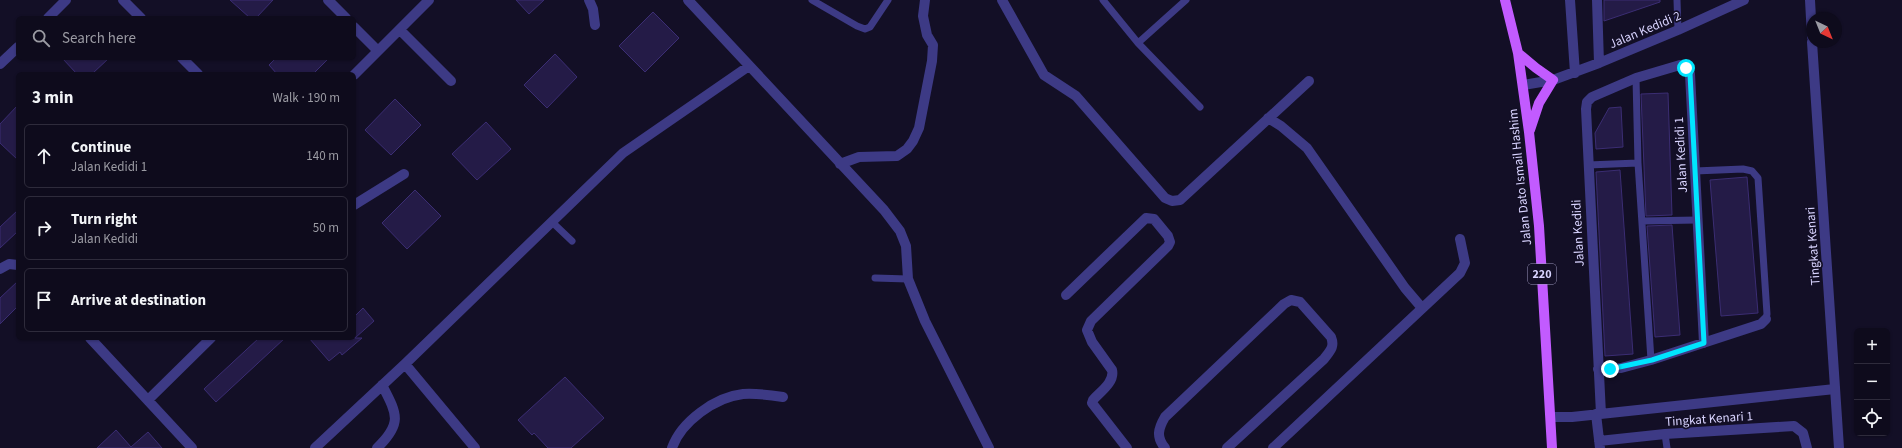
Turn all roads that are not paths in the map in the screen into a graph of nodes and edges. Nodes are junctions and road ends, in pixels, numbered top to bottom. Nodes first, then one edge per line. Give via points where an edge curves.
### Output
1 (66, 0) edge
2 (123, 0) edge
3 (328, 0) edge
4 (429, 0) edge
5 (590, 0) edge
6 (688, 0) edge
7 (812, 0) edge
8 (888, 0) edge
9 (925, 0) edge
10 (1002, 0) edge
11 (1103, 0) edge
12 (1186, 0) edge
13 (1505, 0) edge
14 (1570, 0) edge
15 (1597, 0) edge
16 (1677, 0) edge
17 (1744, 0) edge
18 (1810, 0) edge
19 (1811, 12) edge
20 (50, 16) edge
21 (139, 16) edge
22 (344, 16) edge
23 (595, 25) dead end
24 (356, 29) edge
25 (400, 30) junction
26 (1678, 30) junction
27 (1138, 43) junction
28 (16, 48) edge
29 (1812, 48) edge
30 (378, 51) junction
31 (1518, 53) junction
32 (184, 60) edge
33 (1599, 63) junction
34 (0, 64) edge
35 (749, 66) junction
36 (196, 72) edge
37 (356, 73) edge
38 (1575, 73) junction
39 (1636, 78) junction
40 (1309, 80) dead end
41 (1553, 80) junction
42 (451, 81) dead end
43 (1522, 85) junction
44 (1592, 97) joint
45 (1200, 108) dead end
46 (1268, 118) junction
47 (1529, 132) junction
48 (1638, 162) junction
49 (840, 164) junction
50 (1588, 165) junction
51 (1695, 170) junction
52 (404, 174) dead end
53 (356, 204) edge
54 (1697, 220) junction
55 (1642, 221) junction
56 (552, 222) junction
57 (1460, 239) dead end
58 (572, 241) dead end
59 (16, 265) edge
60 (0, 269) edge
61 (875, 278) dead end
62 (908, 279) junction
63 (1066, 295) dead end
64 (1422, 308) junction
65 (1766, 319) joint
66 (92, 340) edge
67 (209, 340) edge
68 (1704, 343) junction
69 (1652, 360) junction
70 (405, 364) junction
71 (1598, 369) junction
72 (382, 385) junction
73 (1835, 389) junction
74 (783, 397) dead end
75 (148, 400) junction
76 (1598, 414) junction
77 (1552, 417) junction
78 (1666, 434) junction
79 (1600, 445) edge
80 (318, 447) edge
81 (192, 448) edge
82 (377, 448) edge
83 (475, 448) edge
84 (672, 448) edge
85 (989, 448) edge
86 (1126, 448) edge
87 (1165, 448) edge
88 (1227, 448) edge
89 (1273, 448) edge
90 (1552, 448) edge
91 (1667, 448) edge
92 (1807, 448) edge
93 (1839, 448) edge

1 - 20 street
2 - 21 street
3 - 22 street
4 - 25 street
5 - 23 street
6 - 35 street
7 - 8 lane via 865,29 870,27
9 - 49 street via 923,16 927,35 933,45 932,61 919,128 913,141 897,156 859,157
10 - 46 street via 1044,75 1076,96 1165,198 1172,202 1180,200
11 - 27 lane
12 - 27 lane
13 - 31 main road, Jalan Dato Ismail Hashim / 220
14 - 38 street
15 - 33 street, Jalan Kedidi 2
16 - 26 lane
17 - 26 street, Jalan Kedidi 2
18 - 19 street
24 - 30 street
25 - 30 street
25 - 42 street
26 - 33 street, Jalan Kedidi 2
27 - 45 lane
28 - 34 street
29 - 73 street, Tingkat Kenari
30 - 37 street
31 - 41 main road
31 - 43 main road, Jalan Dato Ismail Hashim / 220
32 - 36 street
33 - 38 street, Jalan Kedidi 2
35 - 49 street
35 - 56 street via 624,153
38 - 41 street, Jalan Kedidi 2
39 - 44 street, Jalan Kedidi 1
39 - 48 lane
39 - 51 street, Jalan Kedidi 1 via 1680,65 1690,74
40 - 46 street
41 - 43 street, Jalan Kedidi 2
41 - 47 main road via 1539,103
43 - 47 main road, Jalan Dato Ismail Hashim / 220
44 - 50 street, Jalan Kedidi via 1587,102 1586,109
46 - 64 street via 1307,148 1405,288
47 - 77 main road, Jalan Dato Ismail Hashim / 220 via 1539,226
48 - 50 lane
48 - 55 lane
49 - 62 street via 884,210 900,231 906,246
50 - 71 street, Jalan Kedidi
51 - 54 street, Jalan Kedidi 1
51 - 65 lane via 1743,168 1752,171 1758,178
52 - 53 street
54 - 55 lane
54 - 68 street, Jalan Kedidi 1
55 - 69 lane
56 - 58 lane
56 - 70 street
57 - 64 street via 1465,263 1460,273
59 - 60 street via 9,264
61 - 62 lane
62 - 85 street via 925,321
63 - 86 street via 1146,218 1154,219 1168,236 1168,246 1091,321 1087,330 1113,375 1112,380 1092,403
64 - 89 street
65 - 68 street via 1761,324
66 - 75 street
67 - 75 street
68 - 69 street
69 - 71 street via 1621,368
70 - 72 street
70 - 83 street
71 - 76 street, Jalan Kedidi
72 - 80 street
72 - 82 street via 395,410 396,422 390,435
73 - 76 street
73 - 93 street, Tingkat Kenari
74 - 84 street via 742,394 715,402 690,421
75 - 81 street
76 - 77 street
76 - 79 street
77 - 90 main road, Jalan Dato Ismail Hashim / 220
78 - 79 street, Tingkat Kenari 1
78 - 91 lane
78 - 92 street, Tingkat Kenari 1 via 1794,426 1802,433
87 - 88 street via 1158,437 1159,427 1165,417 1284,304 1291,300 1300,302 1331,337 1332,348 1324,359

